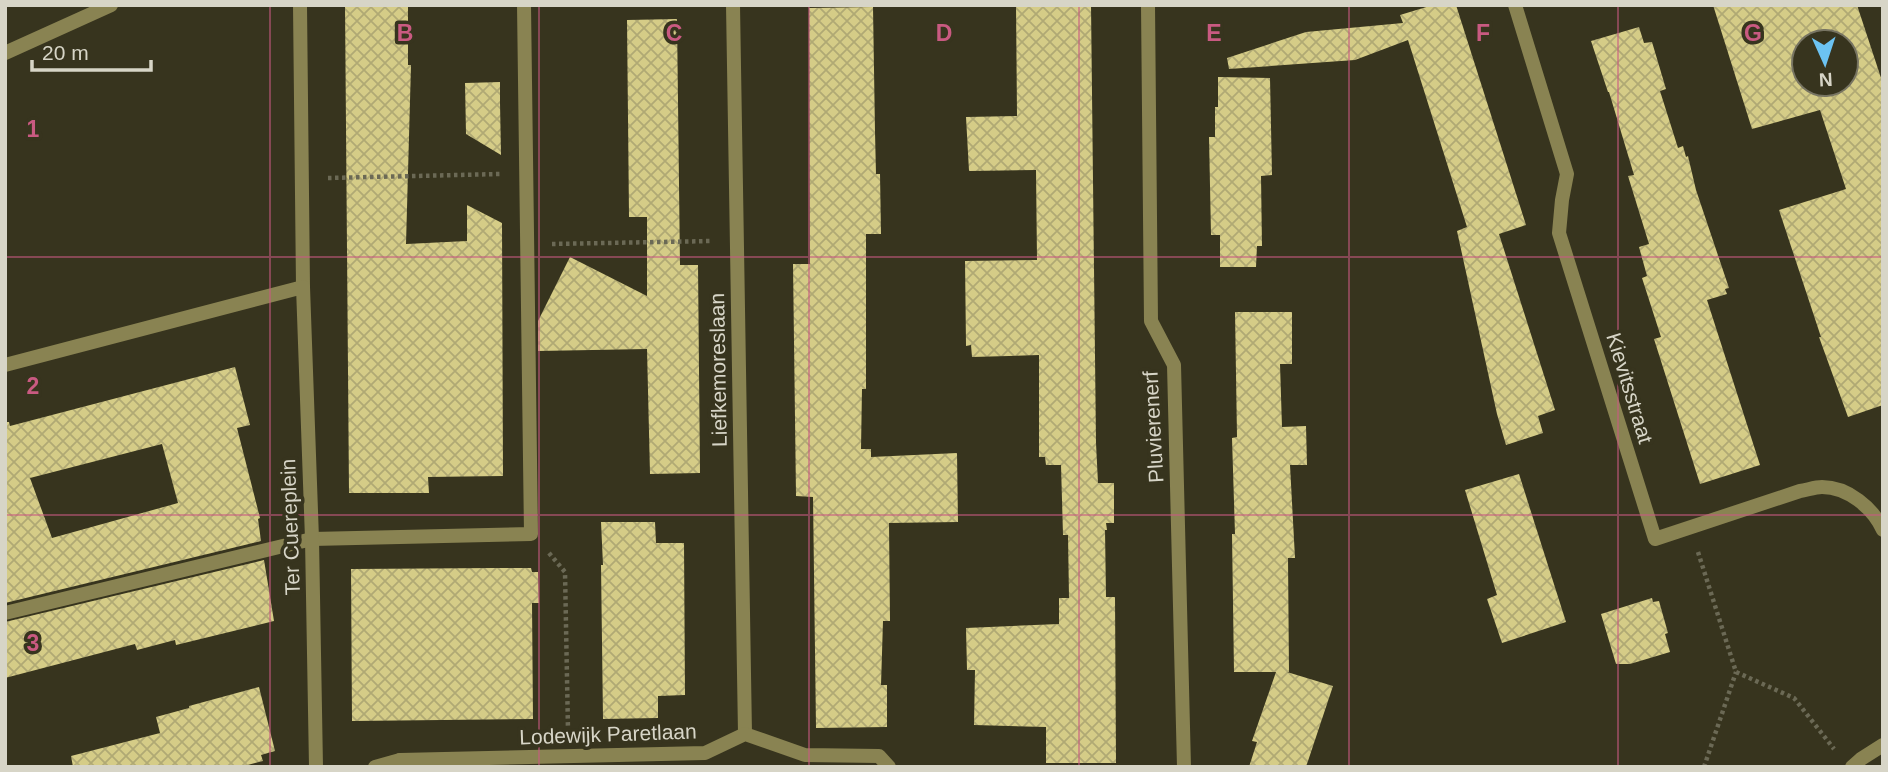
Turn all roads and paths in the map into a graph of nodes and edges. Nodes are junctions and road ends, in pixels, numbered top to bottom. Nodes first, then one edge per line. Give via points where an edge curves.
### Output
1 (111, 5) edge
2 (300, 5) edge
3 (524, 5) edge
4 (733, 5) edge
5 (1148, 5) edge
6 (1515, 5) edge
7 (5, 53) edge
8 (526, 174) junction
9 (302, 178) junction
10 (737, 240) junction
11 (527, 245) junction
12 (303, 287) junction
13 (5, 365) edge
14 (1689, 527) junction
15 (1883, 530) edge
16 (531, 534) junction
17 (312, 539) junction
18 (5, 612) edge
19 (1736, 671) junction
20 (745, 734) junction
21 (1883, 745) edge
22 (568, 756) junction
23 (1839, 757) dead end
24 (400, 763) edge
25 (1862, 764) edge
26 (316, 767) edge
27 (375, 767) edge
28 (889, 767) edge
29 (1184, 767) edge
30 (1704, 767) edge

1 - 7 street
2 - 9 street, Ter Cuereplein
3 - 8 street
4 - 10 street, Liefkemoreslaan
5 - 29 street, Pluvierenerf via 1151,321 1174,365
6 - 14 street, Kievitsstraat via 1567,174 1559,233 1654,539
8 - 9 path
8 - 11 street
9 - 12 street, Ter Cuereplein
10 - 11 path
10 - 20 street, Liefkemoreslaan
11 - 16 street
12 - 13 street
12 - 17 street, Ter Cuereplein
14 - 15 street, Kievitsstraat via 1823,487 1863,503
14 - 19 path
16 - 17 street
16 - 22 path via 565,572
17 - 18 street
17 - 26 street, Ter Cuereplein
19 - 23 path via 1794,698
19 - 30 path
20 - 22 street, Lodewijk Paretlaan via 705,753
20 - 28 street via 805,755 879,756
21 - 25 street
22 - 24 street, Lodewijk Paretlaan
24 - 27 street, Lodewijk Paretlaan

